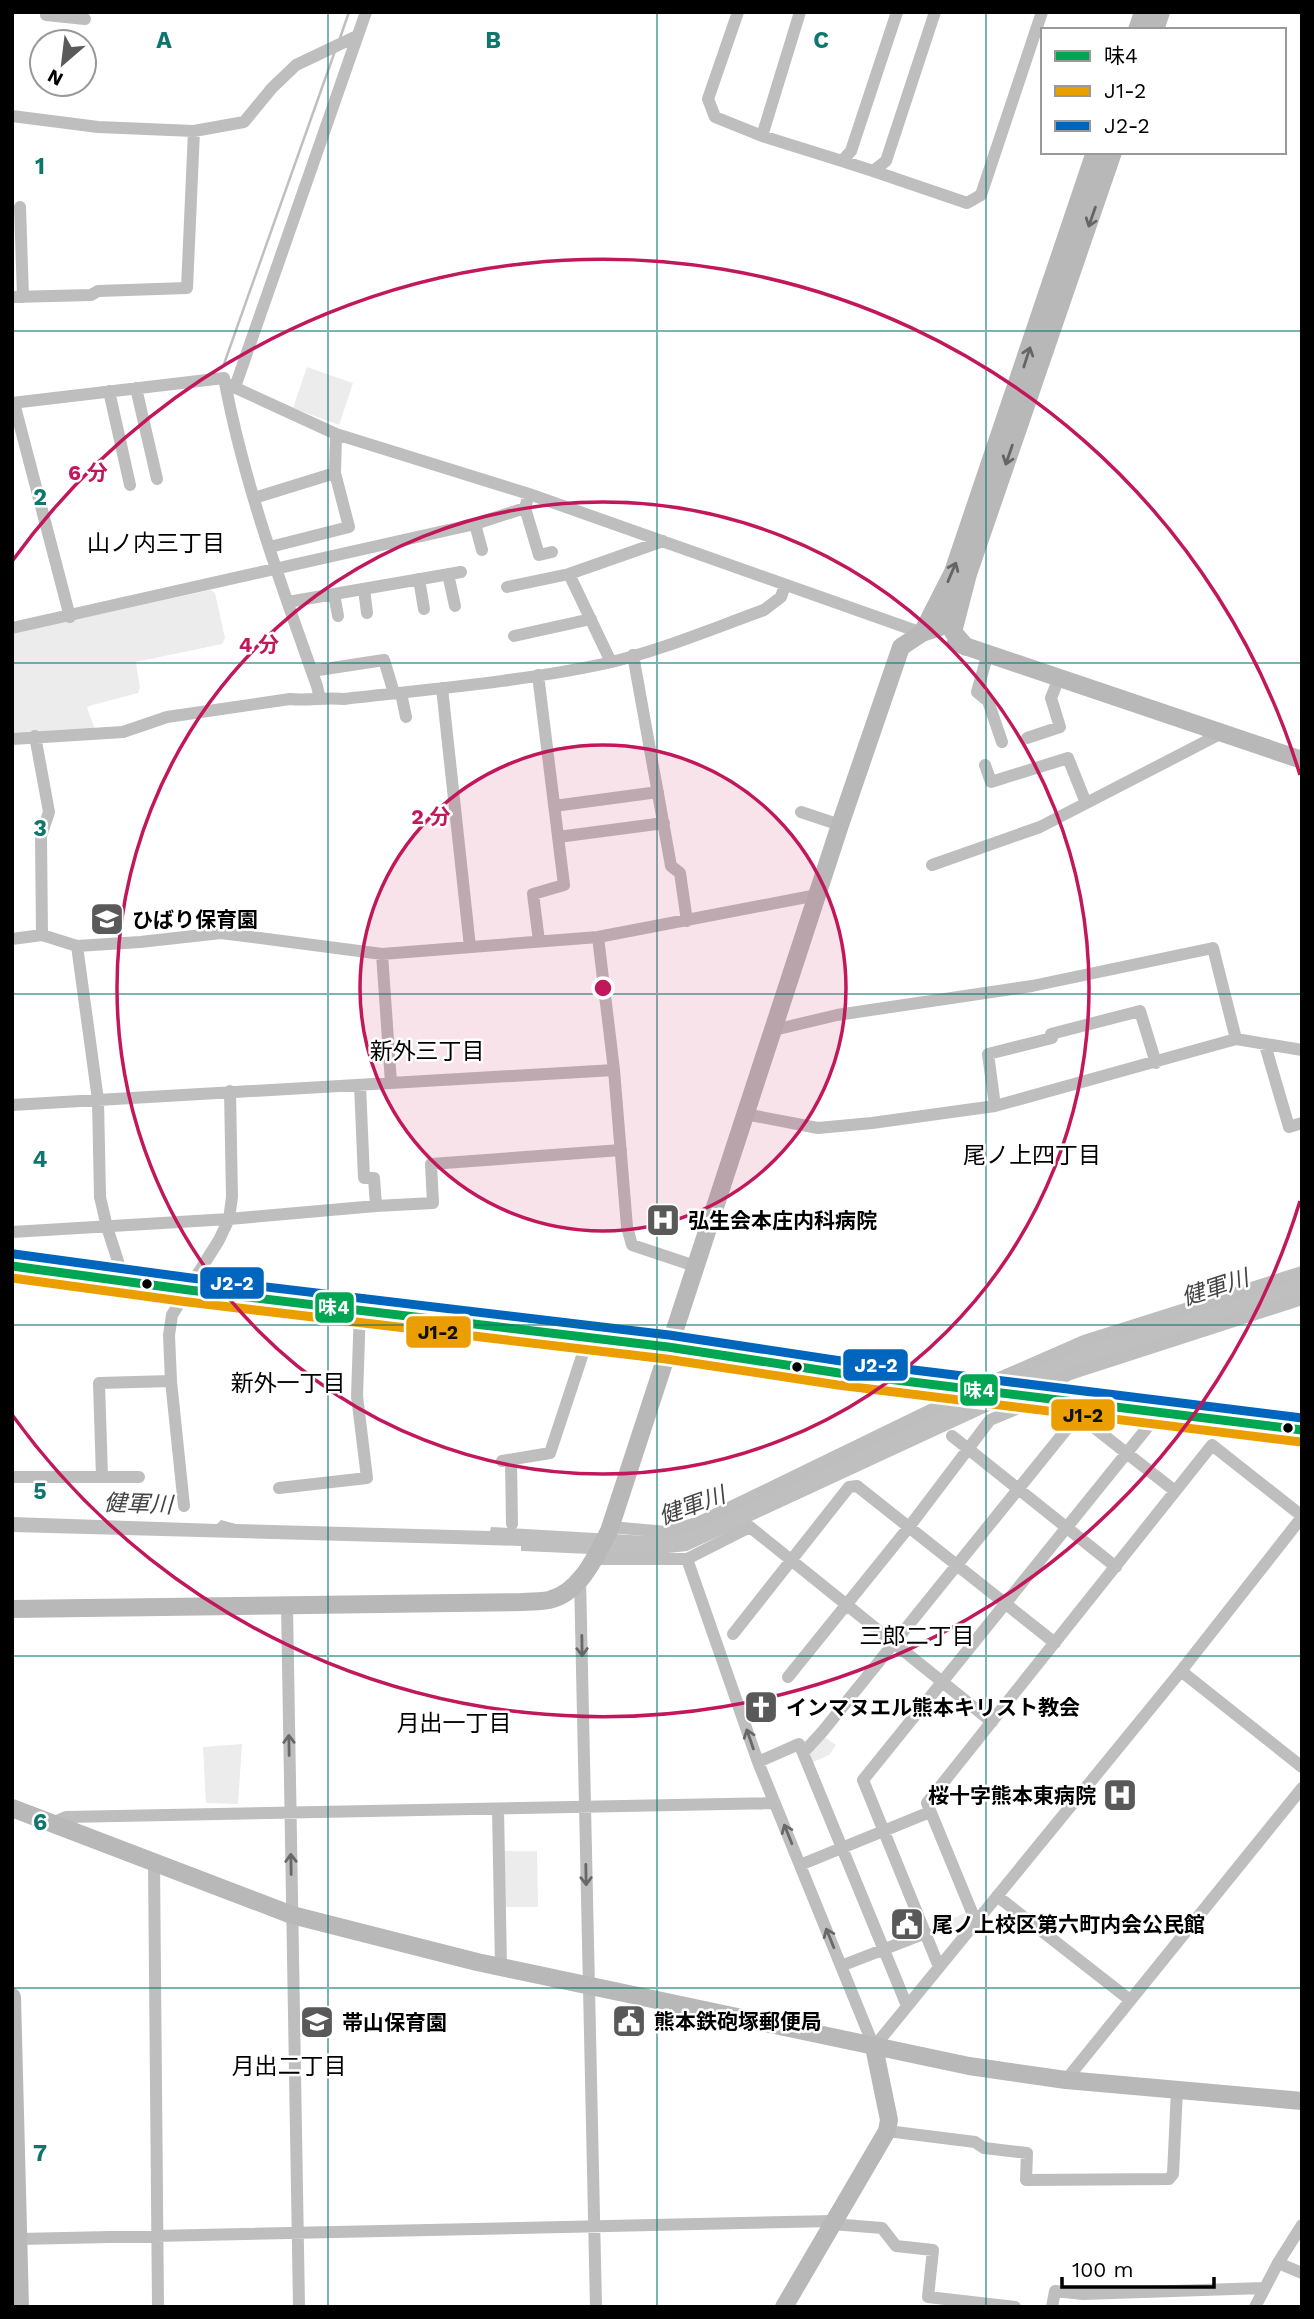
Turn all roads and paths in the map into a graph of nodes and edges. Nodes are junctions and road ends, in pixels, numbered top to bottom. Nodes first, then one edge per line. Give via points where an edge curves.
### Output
1 (366, 12) edge
2 (738, 12) edge
3 (800, 12) edge
4 (897, 12) edge
5 (935, 12) edge
6 (1042, 12) edge
7 (46, 15) dead end
8 (67, 15) edge
9 (85, 19) dead end
10 (357, 36) junction
11 (12, 117) edge
12 (194, 131) junction
13 (762, 136) junction
14 (1095, 154) edge
15 (1112, 154) edge
16 (842, 161) junction
17 (873, 171) junction
18 (20, 207) dead end
19 (18, 297) edge
20 (230, 385) junction
21 (136, 388) junction
22 (109, 391) junction
23 (13, 403) edge
24 (336, 434) junction
25 (335, 473) junction
26 (157, 479) dead end
27 (130, 485) dead end
28 (529, 494) junction
29 (254, 498) junction
30 (525, 508) junction
31 (475, 524) junction
32 (663, 541) junction
33 (270, 547) junction
34 (482, 550) dead end
35 (552, 552) dead end
36 (276, 570) junction
37 (569, 573) junction
38 (968, 574) junction
39 (419, 579) junction
40 (785, 585) junction
41 (507, 587) dead end
42 (364, 589) junction
43 (334, 594) junction
44 (288, 602) junction
45 (455, 606) dead end
46 (424, 609) dead end
47 (367, 613) dead end
48 (338, 616) dead end
49 (70, 617) junction
50 (591, 619) junction
51 (12, 628) edge
52 (922, 634) junction
53 (514, 636) dead end
54 (967, 646) junction
55 (988, 653) junction
56 (633, 655) junction
57 (611, 662) junction
58 (312, 671) junction
59 (538, 675) junction
60 (1059, 677) junction
61 (442, 688) junction
62 (397, 693) junction
63 (320, 699) junction
64 (406, 717) dead end
65 (1222, 733) junction
66 (35, 736) junction
67 (1027, 738) dead end
68 (12, 739) edge
69 (1002, 742) dead end
70 (1302, 760) edge
71 (985, 765) dead end
72 (658, 793) junction
73 (1086, 803) junction
74 (554, 806) junction
75 (801, 812) dead end
76 (664, 823) junction
77 (840, 825) junction
78 (558, 837) junction
79 (932, 865) dead end
80 (817, 895) junction
81 (687, 921) junction
82 (42, 935) junction
83 (598, 937) junction
84 (12, 939) edge
85 (539, 942) junction
86 (77, 946) junction
87 (470, 947) junction
88 (382, 954) junction
89 (774, 1030) junction
90 (1236, 1039) junction
91 (1265, 1045) junction
92 (1302, 1050) edge
93 (1156, 1063) junction
94 (614, 1070) junction
95 (391, 1083) junction
96 (360, 1084) junction
97 (230, 1091) junction
98 (98, 1100) junction
99 (12, 1105) edge
100 (995, 1106) junction
101 (745, 1114) junction
102 (1302, 1123) edge
103 (621, 1150) junction
104 (376, 1206) junction
105 (229, 1219) junction
106 (107, 1225) junction
107 (12, 1232) edge
108 (12, 1266) edge
109 (695, 1266) junction
110 (1302, 1272) edge
111 (124, 1280) junction
112 (189, 1290) junction
113 (1302, 1299) edge
114 (360, 1309) junction
115 (588, 1338) junction
116 (668, 1347) junction
117 (171, 1381) junction
118 (974, 1389) junction
119 (1028, 1395) junction
120 (1082, 1409) junction
121 (1158, 1413) junction
122 (1302, 1430) edge
123 (952, 1436) dead end
124 (968, 1449) junction
125 (1127, 1454) junction
126 (12, 1476) edge
127 (102, 1476) junction
128 (139, 1477) dead end
129 (279, 1488) dead end
130 (1018, 1489) junction
131 (1175, 1491) junction
132 (184, 1506) dead end
133 (1302, 1517) edge
134 (512, 1524) dead end
135 (909, 1527) junction
136 (1067, 1528) junction
137 (609, 1529) junction
138 (596, 1557) junction
139 (687, 1559) junction
140 (791, 1560) junction
141 (957, 1566) junction
142 (1116, 1567) junction
143 (580, 1578) junction
144 (847, 1604) junction
145 (287, 1605) junction
146 (1005, 1605) junction
147 (12, 1609) edge
148 (733, 1634) dead end
149 (895, 1643) junction
150 (1055, 1643) junction
151 (1181, 1671) junction
152 (788, 1677) dead end
153 (944, 1682) junction
154 (992, 1722) junction
155 (803, 1753) junction
156 (758, 1762) junction
157 (1302, 1767) edge
158 (1302, 1788) edge
159 (775, 1803) junction
160 (585, 1807) junction
161 (12, 1808) edge
162 (498, 1809) junction
163 (930, 1812) junction
164 (289, 1813) junction
165 (52, 1823) junction
166 (885, 1831) junction
167 (842, 1848) junction
168 (154, 1863) junction
169 (800, 1865) junction
170 (997, 1896) junction
171 (292, 1915) junction
172 (976, 1922) junction
173 (926, 1933) junction
174 (883, 1949) junction
175 (841, 1966) junction
176 (501, 1967) junction
177 (939, 1967) junction
178 (588, 1986) junction
179 (12, 1997) edge
180 (1130, 2000) junction
181 (907, 2006) junction
182 (874, 2047) junction
183 (1066, 2080) junction
184 (1177, 2090) junction
185 (1302, 2101) edge
186 (887, 2131) junction
187 (833, 2222) junction
188 (1302, 2225) edge
189 (595, 2227) junction
190 (298, 2233) junction
191 (156, 2236) junction
192 (19, 2239) junction
193 (1278, 2263) junction
194 (1302, 2273) edge
195 (1263, 2288) junction
196 (1008, 2306) edge
197 (20, 2307) edge
198 (158, 2307) edge
199 (299, 2307) edge
200 (596, 2307) edge
201 (784, 2307) edge
202 (1015, 2307) edge
203 (1052, 2307) edge
204 (1255, 2307) edge

1 - 10 street
2 - 13 street via 708,99 715,117
3 - 13 street
4 - 16 street via 851,151
5 - 17 street via 886,161
6 - 17 street via 981,195 967,203
7 - 8 street
8 - 9 street
10 - 12 street via 296,65 244,122
10 - 20 street
11 - 12 street
12 - 19 street via 187,288
13 - 16 street
52 -> 14 street via 953,572
15 -> 38 street
16 - 17 street
18 - 19 street
20 - 21 street via 224,378
20 - 24 street
20 - 29 street via 237,443
21 - 22 street
21 - 26 street
22 - 23 street
22 - 27 street
23 - 49 street
24 - 25 street
24 - 28 street
25 - 29 street
25 - 33 street via 349,527
28 - 30 street
28 - 32 street
29 - 33 street
30 - 31 street
30 - 35 street via 539,555
31 - 34 street
31 - 36 street
32 - 37 street
32 - 40 street
33 - 36 street
36 - 44 street
36 - 49 street
37 - 41 street
37 - 50 street
38 - 52 street via 940,627
38 - 54 street via 953,632
39 - 42 street
39 - 45 street via 455,573
39 - 46 street
40 - 52 street
40 - 56 street via 781,597 764,610
42 - 43 street
42 - 47 street
43 - 44 street
43 - 48 street
44 - 58 street
49 - 51 street
50 - 53 street
50 - 57 street
52 - 54 street
52 - 77 street via 901,647
54 - 55 street
55 - 60 street
55 - 69 street via 977,692 988,701
56 - 57 street
56 - 72 street
57 - 59 street
58 - 62 street via 384,660
58 - 63 street
59 - 61 street
59 - 74 street
60 - 65 street
60 - 67 street via 1051,698 1060,727
61 - 62 street
61 - 87 street
62 - 63 street
62 - 64 street
63 - 66 street via 290,699 167,717 124,732
65 - 70 street
65 - 73 street
66 - 68 street
66 - 82 street via 50,812 41,836
71 - 73 street via 991,782 1068,758
72 - 74 street
72 - 76 street
73 - 79 street via 1040,827
74 - 78 street
75 - 77 street
76 - 78 street
76 - 81 street via 671,866 680,873
77 - 80 street
78 - 85 street via 564,885 533,894
80 - 81 street
80 - 89 street
81 - 83 street
82 - 84 street
82 - 86 street
83 - 85 street
83 - 94 street
85 - 87 street
86 - 88 street via 221,933
86 - 98 street
87 - 88 street
88 - 95 street
89 - 90 street via 837,1015 1032,986 1213,948
89 - 101 street
90 - 91 street
90 - 93 street
91 - 92 street
91 - 102 street via 1289,1127
93 - 100 street
93 - 100 street via 1140,1011 988,1054
94 - 95 street
94 - 103 street
95 - 96 street
96 - 97 street
96 - 104 street via 364,1178 374,1178
97 - 98 street
97 - 105 street
98 - 99 street
98 - 106 street via 100,1197
100 - 101 street via 818,1128
101 - 109 street
103 - 104 street via 431,1164 433,1203
103 - 109 street via 632,1245
104 - 105 street
105 - 106 street
105 - 112 street
106 - 107 street
106 - 111 street
108 - 111 street
109 - 116 street
110 - 118 street via 1084,1341
111 - 112 street
112 - 114 street
112 - 117 street via 172,1315
113 - 119 street via 1070,1374
114 - 115 street
114 - 129 street via 357,1396 367,1478
115 - 116 street
115 - 134 street via 551,1453 507,1460
116 - 118 street
116 - 137 street
117 - 127 street via 99,1383
117 - 132 street
118 - 119 street
118 - 137 street via 699,1522 667,1532
119 - 120 street
120 - 121 street
120 - 124 street via 1021,1407 990,1420
120 - 125 street
120 - 130 street
121 - 122 street
121 - 125 street
123 - 124 street
124 - 130 street
124 - 135 street
125 - 131 street
125 - 136 street
126 - 127 street
127 - 128 street
130 - 136 street
130 - 141 street
131 - 133 street via 1212,1445
131 - 142 street
133 - 151 street
135 - 140 street via 857,1486 849,1487
135 - 141 street
135 - 144 street
136 - 142 street
136 - 146 street
137 - 138 street
138 - 139 street
138 - 143 street
139 - 140 street via 750,1527
156 -> 139 street
140 - 144 street
140 - 148 street
141 - 146 street
141 - 149 street
142 - 150 street
143 - 145 street via 569,1591 549,1600
143 -> 160 street
144 - 149 street
144 - 152 street
145 - 147 street
164 -> 145 street
146 - 150 street
146 - 153 street
149 - 153 street
149 - 155 street
150 - 154 street
151 - 157 street
151 - 170 street
153 - 154 street
153 - 166 street via 863,1780
154 - 163 street via 927,1803
155 - 156 street via 799,1744
155 - 167 street
156 - 159 street
158 - 180 street
159 - 160 street
169 -> 159 street
160 - 162 street
160 -> 178 street
161 - 165 street
162 - 164 street
162 - 176 street
163 - 166 street
163 - 172 street
164 - 165 street via 66,1817
171 -> 164 street
165 - 168 street
166 - 167 street
166 - 173 street
167 - 169 street
167 - 174 street
168 - 171 street
168 - 191 street
175 -> 169 street
170 - 172 street
170 - 180 street
171 - 176 street
171 - 190 street
172 - 177 street
173 - 174 street
173 - 177 street
174 - 175 street
174 - 181 street
175 - 182 street
176 - 178 street
177 - 181 street
178 - 182 street
178 - 189 street
179 - 192 street
180 - 183 street
181 - 182 street
182 - 183 street
182 - 186 street via 889,2120
183 - 184 street
184 - 185 street
184 - 186 street via 1173,2174 1168,2179 1026,2180 1027,2153
186 - 187 street
187 - 189 street
187 - 196 street via 882,2228 895,2246 933,2250 928,2297
187 - 201 street
188 - 193 street
189 - 190 street
189 - 200 street
190 - 191 street
190 - 199 street
191 - 192 street
191 - 198 street
192 - 197 street
193 - 194 street
193 - 195 street
195 - 203 street via 1055,2291
195 - 204 street
196 - 202 street

